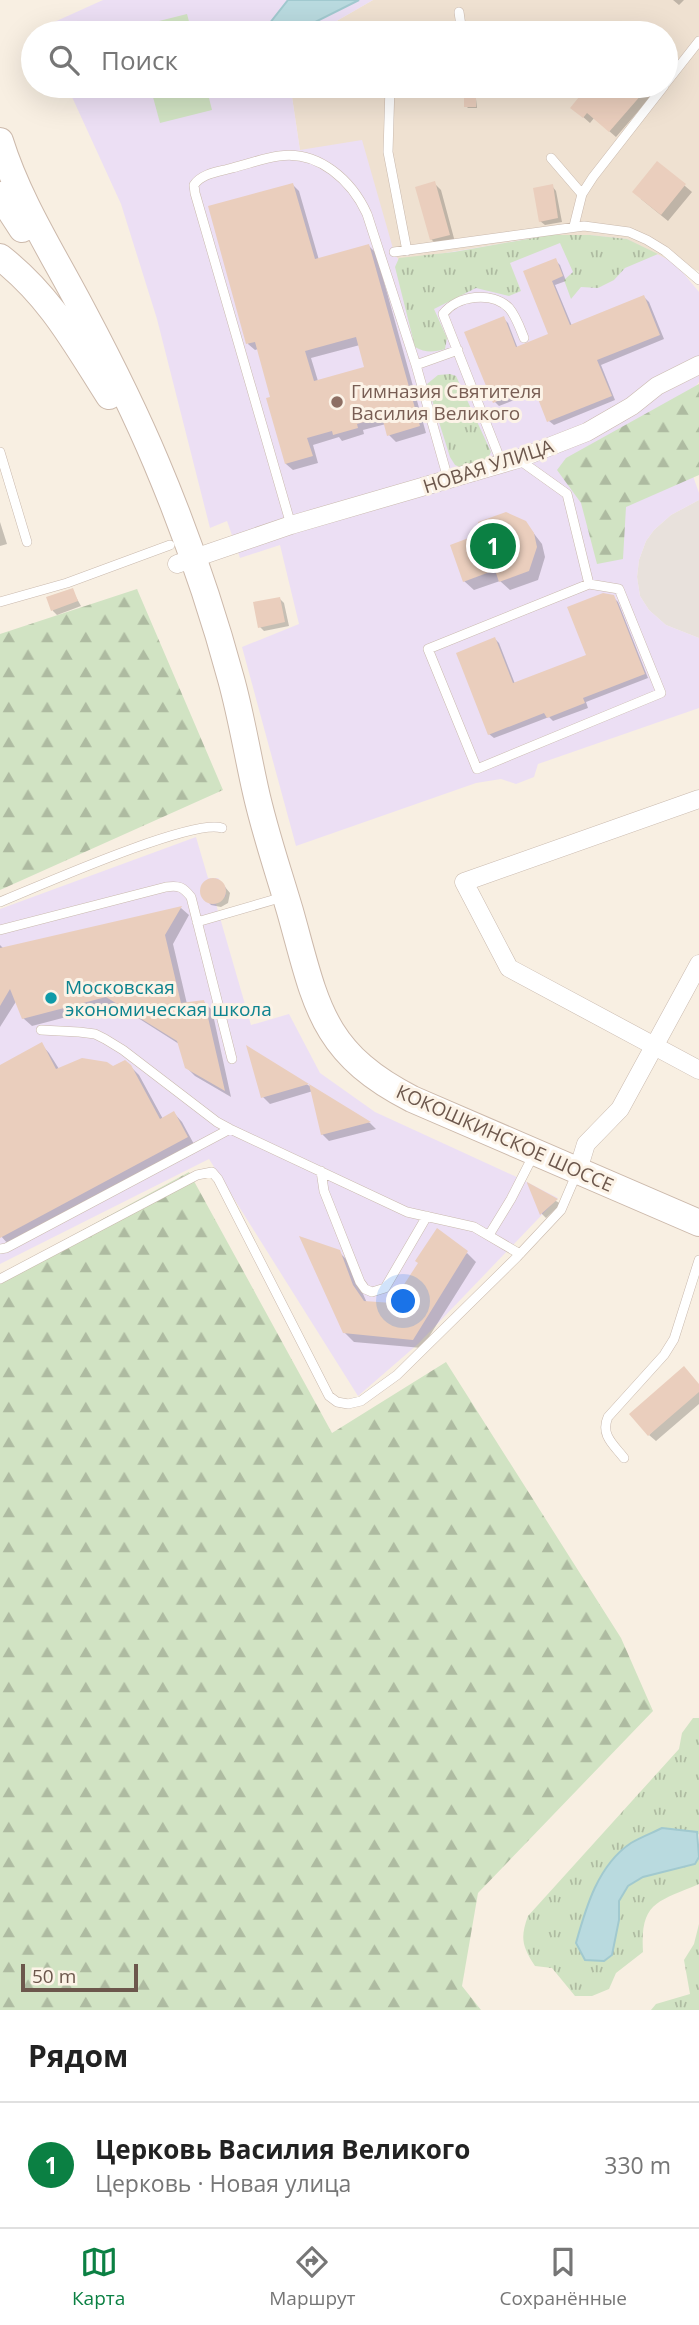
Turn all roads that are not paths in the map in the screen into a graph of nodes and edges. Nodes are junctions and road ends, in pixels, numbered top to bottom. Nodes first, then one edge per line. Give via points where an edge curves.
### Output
1 (459, 12) dead end
2 (460, 21) edge
3 (699, 41) edge
4 (678, 68) edge
5 (390, 98) edge
6 (655, 98) edge
7 (0, 141) edge
8 (551, 158) dead end
9 (0, 175) edge
10 (582, 194) junction
11 (0, 195) edge
12 (574, 226) junction
13 (407, 251) junction
14 (394, 253) dead end
15 (0, 257) edge
16 (57, 264) junction
17 (699, 280) edge
18 (524, 338) dead end
19 (458, 350) junction
20 (416, 365) junction
21 (699, 365) edge
22 (109, 396) junction
23 (0, 452) edge
24 (510, 461) junction
25 (448, 479) junction
26 (291, 525) junction
27 (27, 542) dead end
28 (180, 556) junction
29 (589, 584) junction
30 (0, 602) edge
31 (699, 799) edge
32 (222, 828) dead end
33 (286, 897) junction
34 (0, 902) edge
35 (197, 922) junction
36 (0, 930) edge
37 (699, 964) edge
38 (41, 1030) dead end
39 (654, 1046) junction
40 (232, 1059) dead end
41 (699, 1070) edge
42 (230, 1129) junction
43 (535, 1152) junction
44 (578, 1170) junction
45 (321, 1171) junction
46 (426, 1216) junction
47 (699, 1223) edge
48 (489, 1235) junction
49 (0, 1249) edge
50 (520, 1254) junction
51 (699, 1260) edge
52 (0, 1279) edge
53 (624, 1458) dead end

1 - 2 lane
3 - 4 lane
5 - 13 lane via 388,152
6 - 10 lane
7 - 16 main road via 14,181
8 - 10 lane
9 - 16 main road
10 - 12 lane
11 - 22 main road via 46,271
12 - 13 lane
12 - 17 lane via 629,232 665,251
13 - 14 lane
15 - 22 main road via 61,319
16 - 28 main road via 148,443
18 - 19 lane via 511,310 502,302 477,296 449,306 443,314
19 - 20 lane
19 - 24 lane
20 - 25 lane
20 - 26 lane via 367,214 341,177 313,160 286,155 198,179 195,193
21 - 24 street, НОВАЯ УЛИЦА via 657,386 587,432
22 - 28 main road
23 - 27 lane
24 - 25 street, НОВАЯ УЛИЦА
24 - 29 lane via 567,494
25 - 26 street, НОВАЯ УЛИЦА
26 - 28 street, НОВАЯ УЛИЦА
28 - 30 lane
28 - 33 main road, КОКОШКИНСКОЕ ШОССЕ via 232,680 255,788
29 - 29 lane via 619,589 661,693 477,769 428,649
31 - 39 street via 464,882 509,968
32 - 34 lane via 208,826 169,835
33 - 35 lane
33 - 43 main road, КОКОШКИНСКОЕ ШОССЕ via 324,1019 352,1060 412,1099
35 - 36 lane via 191,897 177,886
35 - 40 lane
37 - 39 street
38 - 42 lane via 95,1034 105,1039
39 - 41 street
39 - 44 street via 620,1109 586,1144
42 - 45 lane
42 - 49 lane
43 - 44 main road, КОКОШКИНСКОЕ ШОССЕ
43 - 48 lane
44 - 47 main road, КОКОШКИНСКОЕ ШОССЕ
44 - 50 lane via 561,1210
45 - 46 lane via 407,1212
45 - 46 lane via 324,1191 365,1289 385,1288
46 - 48 lane
48 - 50 lane
50 - 52 lane via 397,1375 361,1401 348,1404 329,1396 212,1172 197,1175
51 - 53 lane via 674,1339 604,1426

